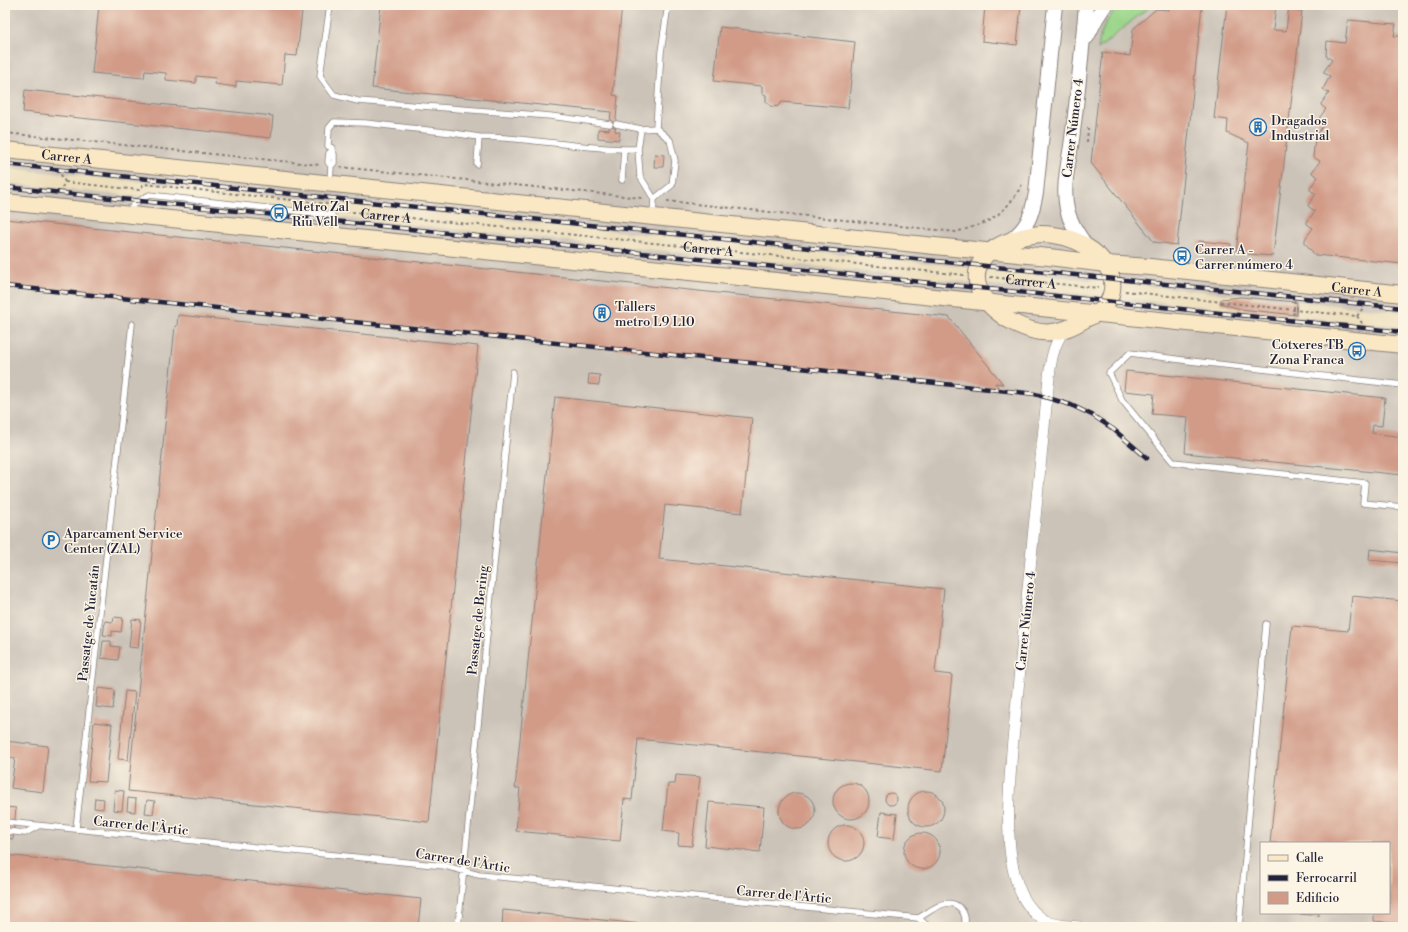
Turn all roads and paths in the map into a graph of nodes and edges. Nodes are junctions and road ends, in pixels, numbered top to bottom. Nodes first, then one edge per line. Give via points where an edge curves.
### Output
1 (330, 5) edge
2 (668, 5) edge
3 (1055, 5) edge
4 (1086, 5) edge
5 (1105, 5) edge
6 (1082, 47) junction
7 (1088, 126) dead end
8 (656, 128) junction
9 (641, 129) junction
10 (5, 133) edge
11 (479, 137) junction
12 (1086, 142) dead end
13 (624, 149) junction
14 (5, 150) edge
15 (638, 150) junction
16 (476, 164) dead end
17 (331, 166) junction
18 (1024, 177) dead end
19 (622, 180) dead end
20 (65, 182) dead end
21 (330, 184) junction
22 (654, 200) junction
23 (5, 202) edge
24 (127, 215) junction
25 (653, 218) junction
26 (341, 237) junction
27 (1012, 240) junction
28 (1086, 246) junction
29 (990, 251) junction
30 (1106, 264) junction
31 (977, 276) junction
32 (1112, 289) junction
33 (1295, 292) dead end
34 (1403, 294) edge
35 (987, 304) junction
36 (1294, 310) junction
37 (1097, 314) junction
38 (1357, 316) dead end
39 (132, 324) dead end
40 (1292, 325) dead end
41 (1064, 330) junction
42 (1403, 345) edge
43 (513, 372) dead end
44 (1403, 385) edge
45 (1403, 507) edge
46 (1266, 624) dead end
47 (5, 822) edge
48 (38, 826) junction
49 (76, 829) junction
50 (5, 831) edge
51 (464, 871) junction
52 (918, 918) junction
53 (458, 927) edge
54 (929, 927) edge
55 (964, 927) edge
56 (1079, 927) edge
57 (1239, 927) edge

1 - 9 lane via 320,76 334,95 358,101 550,116
2 - 8 lane via 661,52
3 - 27 street via 1036,193 1027,224
4 - 6 street, Carrer Número 4
5 - 6 street
6 - 28 street, Carrer Número 4 via 1065,194 1070,221
7 - 12 path, Carrer Número 4
8 - 9 lane
8 - 22 lane via 670,140 675,161 672,185
9 - 15 lane
10 - 17 path, Carrer A
11 - 13 lane
11 - 16 lane
11 - 17 lane via 334,122 329,128 328,146 332,149 328,162
13 - 15 lane
13 - 19 lane
14 - 21 main road, Carrer A
15 - 22 lane via 640,176
17 - 21 lane
17 - 22 path, Carrer A
18 - 22 path, Carrer A via 1012,199 999,213 986,222 956,232
20 - 31 path, Carrer A via 139,190 144,184 337,205 343,211
21 - 25 main road, Carrer A
22 - 25 lane
23 - 24 main road, Carrer A
24 - 26 main road, Carrer A
24 - 26 lane via 134,204 150,195 332,215
25 - 29 main road, Carrer A
26 - 35 main road, Carrer A
27 - 28 main road via 1028,235 1055,235
27 - 29 main road
28 - 30 main road
29 - 30 main road, Carrer A
29 - 31 main road via 978,268
30 - 32 main road via 1111,273
30 - 34 main road, Carrer A
31 - 32 path, Carrer A
31 - 35 main road via 980,293
32 - 36 path, Carrer A
32 - 37 main road via 1106,305
33 - 36 path
35 - 37 main road, Carrer A
35 - 41 main road via 1004,318 1030,330 1042,333
36 - 38 path, Carrer A
36 - 40 path
37 - 41 main road
37 - 42 main road, Carrer A
39 - 49 lane, Passatge de Yucatán
41 - 56 street, Carrer Número 4 via 1052,354 1008,805 1009,844 1015,875 1025,902 1031,910 1048,922
43 - 51 lane, Passatge de Bering
44 - 45 lane via 1130,353 1108,373 1122,400 1173,462 1364,483 1363,503
46 - 57 lane
47 - 48 lane, Carrer de l'Àrtic
48 - 49 lane, Carrer de l'Àrtic
48 - 50 lane via 25,833
49 - 51 lane, Carrer de l'Àrtic via 445,866
51 - 52 lane, Carrer de l'Àrtic via 487,876
51 - 53 lane, Passatge de Bering
52 - 54 lane
52 - 55 lane via 938,905 949,902 960,907 963,912

